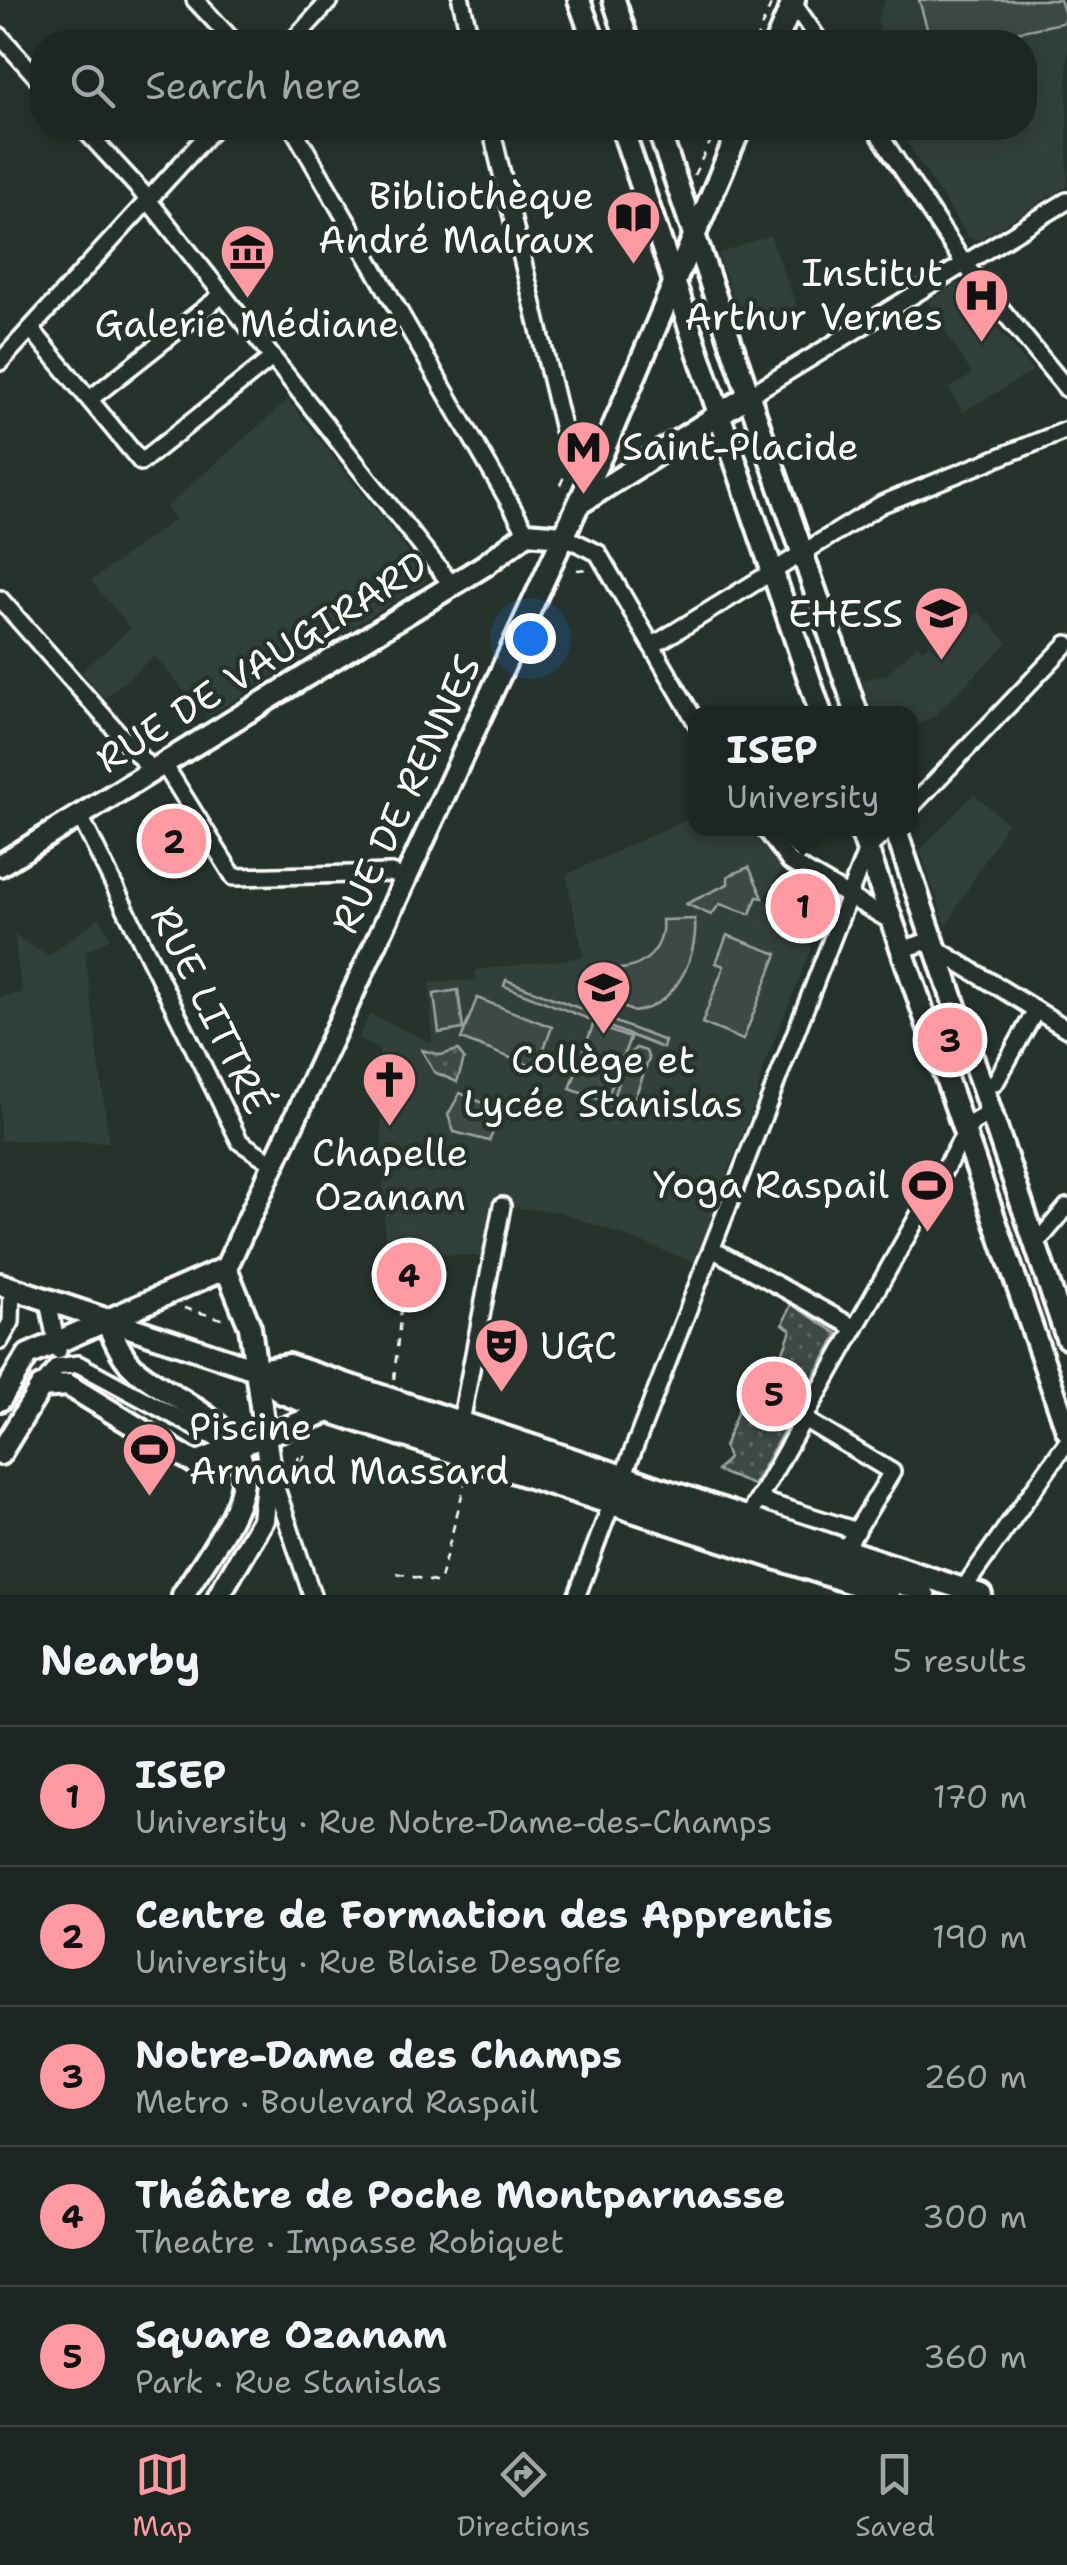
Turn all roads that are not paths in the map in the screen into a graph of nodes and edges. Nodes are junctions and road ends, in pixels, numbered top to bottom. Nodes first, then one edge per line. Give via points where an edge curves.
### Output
1 (195, 0) edge
2 (461, 0) edge
3 (580, 0) edge
4 (614, 0) edge
5 (788, 1) edge
6 (324, 2) edge
7 (223, 30) edge
8 (302, 30) edge
9 (469, 30) edge
10 (590, 30) edge
11 (624, 30) edge
12 (780, 30) edge
13 (811, 30) edge
14 (0, 36) edge
15 (30, 70) edge
16 (94, 140) edge
17 (203, 140) edge
18 (300, 140) edge
19 (494, 140) edge
20 (626, 140) edge
21 (662, 140) edge
22 (735, 140) edge
23 (883, 140) edge
24 (302, 144) junction
25 (340, 192) dead end
26 (148, 201) junction
27 (1067, 202) edge
28 (695, 235) junction
29 (964, 265) junction
30 (675, 285) junction
31 (222, 295) junction
32 (31, 329) junction
33 (272, 358) junction
34 (0, 362) edge
35 (1067, 388) edge
36 (748, 396) junction
37 (90, 400) junction
38 (719, 415) junction
39 (1067, 430) edge
40 (482, 435) dead end
41 (603, 451) junction
42 (644, 462) junction
43 (504, 494) junction
44 (579, 504) junction
45 (527, 532) junction
46 (564, 536) junction
47 (802, 551) junction
48 (773, 570) junction
49 (452, 585) junction
50 (0, 599) edge
51 (1067, 644) edge
52 (652, 646) junction
53 (818, 706) edge
54 (854, 706) edge
55 (688, 708) edge
56 (159, 769) junction
57 (918, 800) edge
58 (80, 816) junction
59 (770, 836) edge
60 (895, 836) edge
61 (864, 839) edge
62 (0, 865) edge
63 (406, 879) junction
64 (850, 895) junction
65 (891, 922) junction
66 (936, 949) junction
67 (902, 950) junction
68 (1036, 1010) junction
69 (1067, 1029) edge
70 (984, 1087) junction
71 (992, 1112) junction
72 (964, 1135) junction
73 (274, 1164) junction
74 (502, 1206) dead end
75 (1067, 1207) edge
76 (1036, 1246) junction
77 (712, 1249) junction
78 (226, 1268) junction
79 (6, 1286) edge
80 (48, 1300) junction
81 (106, 1320) junction
82 (855, 1328) junction
83 (1067, 1338) edge
84 (1, 1340) edge
85 (56, 1342) junction
86 (28, 1355) junction
87 (61, 1364) junction
88 (258, 1370) junction
89 (42, 1387) junction
90 (0, 1400) edge
91 (354, 1402) junction
92 (330, 1411) junction
93 (804, 1419) junction
94 (462, 1422) junction
95 (1067, 1430) edge
96 (267, 1435) junction
97 (1067, 1442) edge
98 (234, 1448) junction
99 (0, 1454) edge
100 (269, 1463) junction
101 (617, 1489) junction
102 (754, 1508) junction
103 (851, 1540) junction
104 (972, 1592) edge
105 (183, 1595) edge
106 (219, 1595) edge
107 (312, 1595) edge
108 (577, 1595) edge
109 (888, 1595) edge
110 (927, 1595) edge

1 - 7 street
2 - 9 street
3 - 10 main road
4 - 11 main road
5 - 12 main road
5 - 13 street
6 - 8 street
14 - 15 street
16 - 26 street
17 - 26 street
18 - 24 street
19 - 41 street via 563,430
20 - 30 main road
21 - 28 main road
22 - 28 main road, RUE DE RENNES
23 - 29 street
24 - 25 street via 313,148
24 - 43 street
26 - 31 street
26 - 32 street
27 - 29 street
28 - 30 main road, RUE DE RENNES
28 - 36 main road
29 - 35 street
29 - 36 street
30 - 38 main road
30 - 41 main road, RUE DE RENNES
31 - 33 street
31 - 37 street
32 - 34 street
32 - 37 street
33 - 37 street via 141,462
33 - 49 street
36 - 38 main road
36 - 47 main road
38 - 42 main road
38 - 48 main road
39 - 47 street via 882,504
40 - 43 street via 505,476
41 - 42 main road
41 - 44 main road, RUE DE RENNES
42 - 44 main road
43 - 45 street
44 - 46 main road, RUE DE RENNES
45 - 46 main road
45 - 49 main road, RUE DE VAUGIRARD
46 - 52 street via 598,553
46 - 63 main road, RUE DE RENNES
47 - 48 street
47 - 54 main road
48 - 52 street
48 - 53 main road
49 - 56 main road, RUE DE VAUGIRARD
50 - 56 street
51 - 57 street
52 - 55 street
56 - 58 main road, RUE DE VAUGIRARD
56 - 63 street via 234,877 392,873
58 - 62 main road, RUE DE VAUGIRARD
58 - 73 street, RUE LITTRÉ via 240,1142
59 - 64 street via 790,862
60 - 66 main road
61 - 64 street
61 - 65 main road
63 - 73 main road, RUE DE RENNES
64 - 65 street
64 - 77 street
65 - 67 main road
66 - 67 street via 925,942
66 - 68 street
66 - 70 main road
67 - 72 main road
68 - 69 street
68 - 70 street via 995,1083
70 - 71 main road
71 - 72 street
71 - 76 main road
72 - 82 street
72 - 95 main road
73 - 78 main road, RUE DE RENNES
74 - 94 street
75 - 76 street
76 - 83 main road
77 - 82 street
77 - 101 street
78 - 81 main road
78 - 88 main road via 250,1327
79 - 80 main road
79 - 84 street via 10,1322
80 - 81 main road
80 - 85 street
81 - 85 main road
81 - 88 main road
81 - 98 main road via 135,1368 212,1417
82 - 93 street
84 - 86 street
85 - 86 main road
85 - 87 street
86 - 90 main road
87 - 89 street
87 - 98 street via 78,1364
88 - 91 street
88 - 92 main road via 282,1393
88 - 94 main road via 288,1365
88 - 96 main road
89 - 98 main road via 68,1385 195,1462
89 - 99 main road
91 - 92 street
91 - 101 street
92 - 96 main road
92 - 101 main road
93 - 102 street
93 - 103 street via 893,1474
94 - 101 main road
96 - 98 main road
96 - 100 main road
97 - 104 street
98 - 105 main road via 241,1482 236,1508
100 - 106 main road via 263,1520
100 - 107 street
101 - 102 main road
101 - 108 street
101 - 109 main road
101 - 110 street
102 - 103 main road
103 - 104 main road

